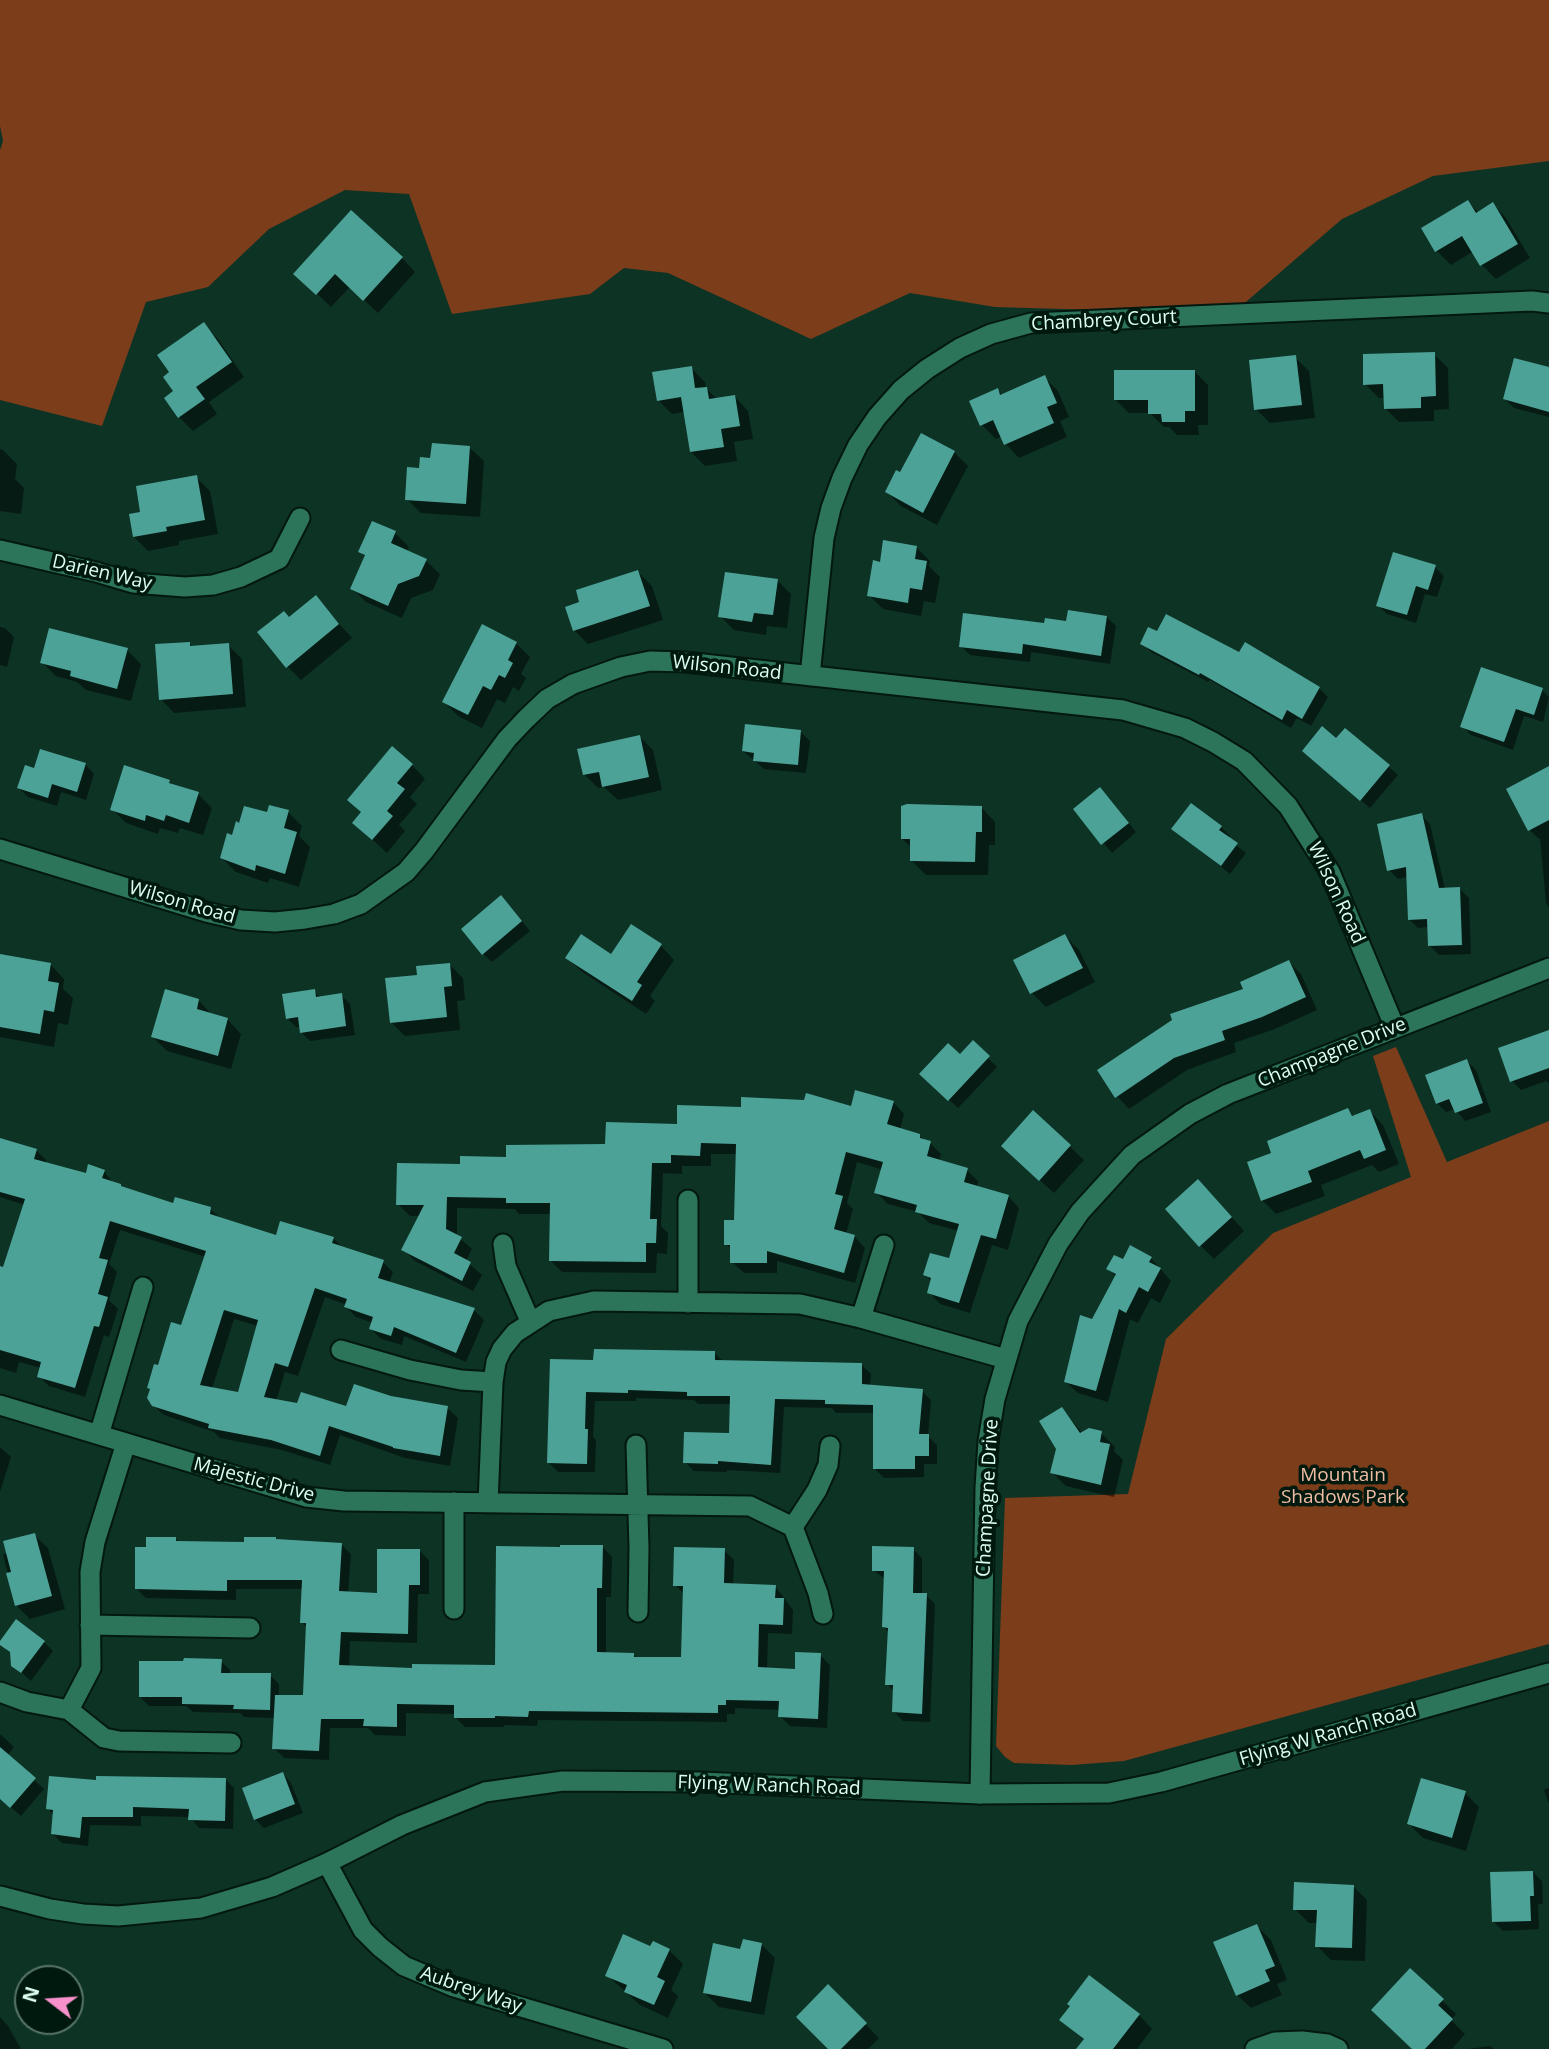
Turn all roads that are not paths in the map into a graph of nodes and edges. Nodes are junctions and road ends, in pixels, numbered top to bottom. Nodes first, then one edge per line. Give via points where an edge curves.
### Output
1 (1549, 303) edge
2 (300, 518) dead end
3 (0, 550) edge
4 (810, 676) junction
5 (0, 849) edge
6 (1549, 968) edge
7 (1395, 1028) junction
8 (688, 1200) dead end
9 (503, 1244) dead end
10 (884, 1245) dead end
11 (143, 1287) dead end
12 (688, 1303) junction
13 (861, 1318) junction
14 (530, 1321) junction
15 (341, 1350) dead end
16 (1006, 1359) junction
17 (493, 1382) junction
18 (0, 1405) edge
19 (99, 1435) junction
20 (127, 1444) junction
21 (636, 1445) dead end
22 (830, 1446) dead end
23 (454, 1502) junction
24 (488, 1503) junction
25 (637, 1504) junction
26 (793, 1527) junction
27 (454, 1609) dead end
28 (638, 1612) dead end
29 (823, 1614) dead end
30 (90, 1625) junction
31 (250, 1628) dead end
32 (1549, 1673) edge
33 (0, 1692) edge
34 (69, 1710) junction
35 (231, 1743) dead end
36 (980, 1794) junction
37 (327, 1863) junction
38 (0, 1896) edge
39 (663, 2049) edge
40 (1255, 2049) edge
41 (1338, 2049) edge

1 - 4 street, Chambrey Court via 1031,323 960,348 893,399 858,445 842,478 824,538
2 - 3 street, Darien Way via 279,559 214,585 133,583
4 - 5 street, Wilson Road via 650,661 573,684 547,699 507,739 406,872 361,904 334,914 275,922 241,920
4 - 7 street, Wilson Road via 1124,710 1185,728 1213,742 1267,782 1308,834 1330,872
6 - 7 street, Champagne Drive
7 - 16 street, Champagne Drive via 1228,1094 1132,1155 1080,1212 1058,1244 1018,1321
8 - 12 street
9 - 14 street via 506,1266
10 - 13 street
11 - 19 street
12 - 13 street via 800,1304
12 - 14 street via 594,1301 549,1311
13 - 16 street
14 - 17 street via 502,1349
15 - 17 street via 410,1370
16 - 36 street, Champagne Drive via 995,1399 985,1487
17 - 24 street
18 - 19 street, Majestic Drive
19 - 20 street, Majestic Drive
20 - 23 street, Majestic Drive via 306,1497
20 - 30 street via 95,1542
21 - 25 street
22 - 26 street via 828,1465
23 - 24 street, Majestic Drive
23 - 27 street
24 - 25 street, Majestic Drive
25 - 26 street, Majestic Drive via 750,1506
25 - 28 street
26 - 29 street
30 - 31 street
30 - 34 street via 90,1668
32 - 36 street, Flying W Ranch Road via 1135,1788 1071,1795
33 - 34 street
34 - 35 street via 104,1738
36 - 37 street, Flying W Ranch Road via 563,1781 485,1792 402,1825
37 - 38 street, Flying W Ranch Road via 240,1898 159,1913 83,1914
37 - 39 street, Aubrey Way via 363,1930 404,1966 454,1987
40 - 41 street via 1275,2042 1302,2041

